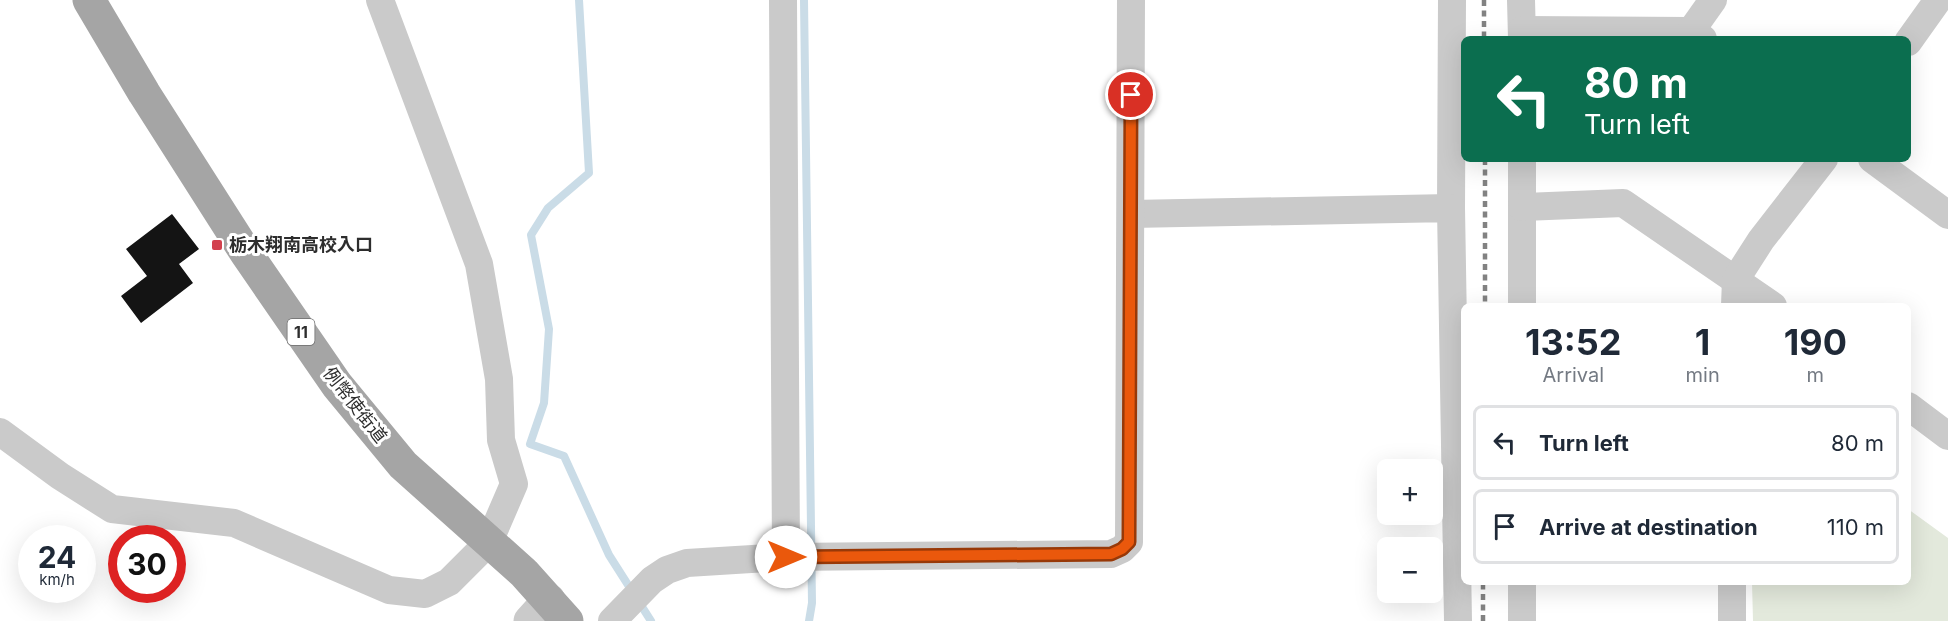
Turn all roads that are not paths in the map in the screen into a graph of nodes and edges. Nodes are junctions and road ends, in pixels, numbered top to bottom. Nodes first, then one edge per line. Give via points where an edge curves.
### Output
1 (89, 0) edge
2 (380, 0) edge
3 (783, 0) edge
4 (1131, 0) edge
5 (1452, 0) edge
6 (1521, 0) edge
7 (1713, 0) edge
8 (1938, 0) edge
9 (1522, 35) edge
10 (1697, 35) edge
11 (1911, 38) edge
12 (1522, 162) edge
13 (1822, 162) edge
14 (1876, 162) edge
15 (1522, 207) junction
16 (1450, 208) junction
17 (1131, 214) junction
18 (1948, 214) edge
19 (1736, 293) edge
20 (1522, 303) edge
21 (1764, 303) edge
22 (1911, 408) edge
23 (0, 432) edge
24 (1948, 436) edge
25 (489, 542) junction
26 (786, 557) junction
27 (1522, 585) edge
28 (1732, 585) edge
29 (549, 614) edge
30 (612, 621) edge
31 (1458, 621) edge
32 (1522, 621) edge
33 (1732, 621) edge

1 - 25 main road, 例幣使街道 / 11 via 246,254 338,385 403,465
2 - 25 street via 479,264 500,379 501,440 514,484
3 - 26 street
4 - 17 street
5 - 16 street
6 - 9 street
7 - 10 street
8 - 11 street
9 - 10 street
12 - 15 street
13 - 19 street via 1761,240
14 - 18 street
15 - 19 street via 1623,203
15 - 20 street
16 - 17 street
16 - 31 street
17 - 26 street via 1130,532 1129,542 1122,549 1111,554
19 - 21 street
22 - 24 street
23 - 25 street via 112,509 234,522 389,590 425,594 448,582
25 - 29 main road, 例幣使街道 / 11
26 - 30 street via 687,563 667,570
27 - 32 street
28 - 33 street

